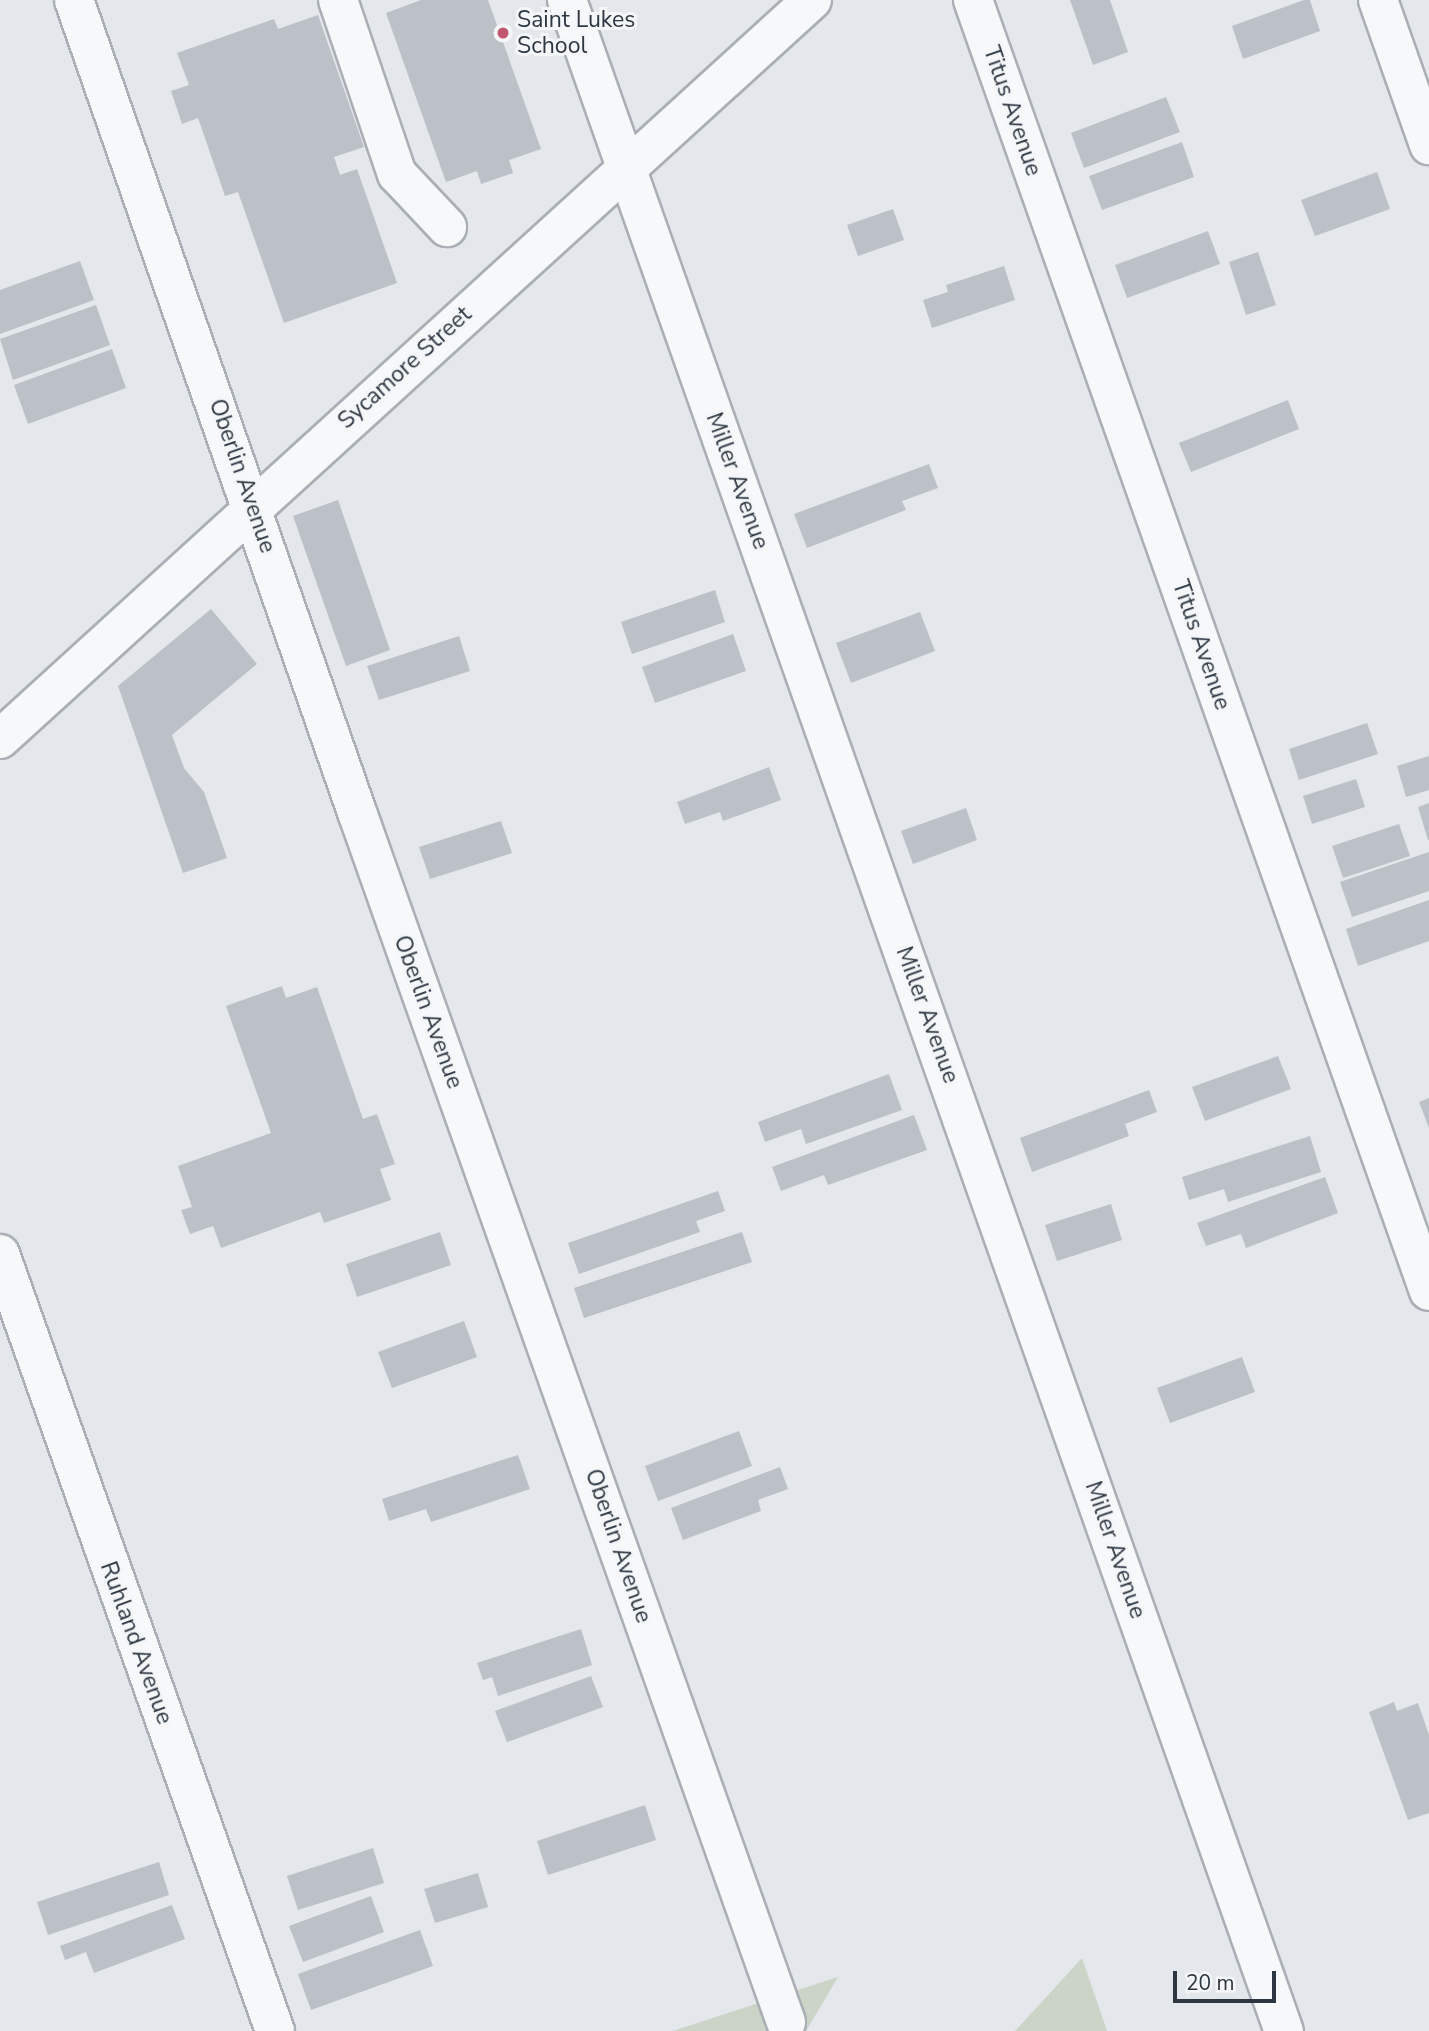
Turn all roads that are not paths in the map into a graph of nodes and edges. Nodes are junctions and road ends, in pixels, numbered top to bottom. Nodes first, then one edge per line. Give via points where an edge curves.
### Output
1 (74, 0) edge
2 (338, 0) edge
3 (567, 0) edge
4 (811, 0) edge
5 (973, 0) edge
6 (1378, 0) edge
7 (1429, 145) edge
8 (626, 167) junction
9 (447, 227) dead end
10 (253, 506) junction
11 (0, 739) edge
12 (0, 1254) edge
13 (1429, 1291) edge
14 (786, 2022) dead end
15 (275, 2031) edge
16 (1284, 2031) edge

1 - 10 street, Oberlin Avenue
2 - 9 street via 397,174
3 - 8 street, Miller Avenue
4 - 8 street, Sycamore Street
5 - 13 street, Titus Avenue
6 - 7 street
8 - 10 street, Sycamore Street
8 - 16 street, Miller Avenue
10 - 11 street, Sycamore Street
10 - 14 street, Oberlin Avenue
12 - 15 street, Ruhland Avenue

